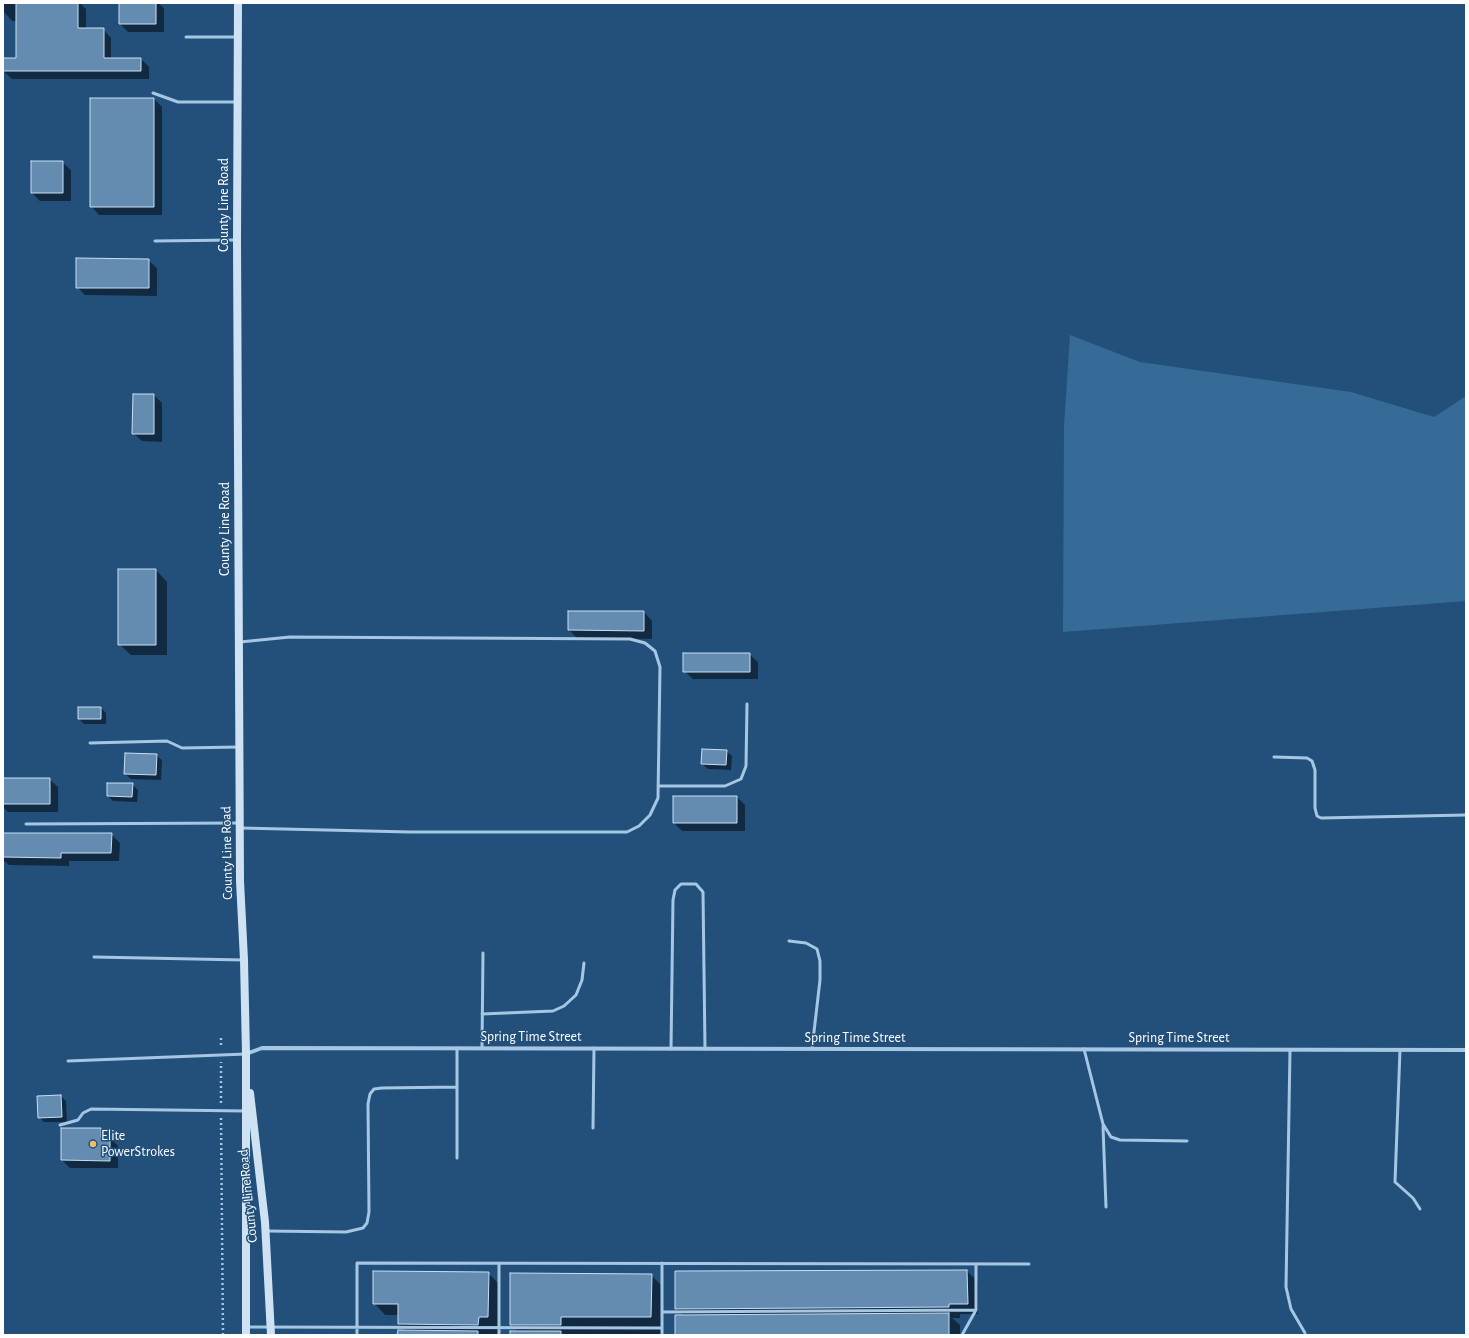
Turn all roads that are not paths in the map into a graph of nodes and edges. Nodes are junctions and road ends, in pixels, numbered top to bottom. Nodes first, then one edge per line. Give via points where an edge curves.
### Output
1 (238, 3) edge
2 (186, 37) dead end
3 (238, 37) junction
4 (153, 93) dead end
5 (238, 102) junction
6 (237, 240) junction
7 (155, 241) dead end
8 (239, 642) junction
9 (747, 704) dead end
10 (90, 743) dead end
11 (239, 747) junction
12 (1274, 757) dead end
13 (658, 786) junction
14 (1466, 815) edge
15 (26, 824) dead end
16 (240, 825) junction
17 (789, 941) dead end
18 (483, 953) dead end
19 (94, 957) dead end
20 (244, 960) junction
21 (584, 963) dead end
22 (482, 1014) junction
23 (457, 1048) junction
24 (482, 1048) junction
25 (594, 1048) junction
26 (671, 1049) junction
27 (705, 1049) junction
28 (812, 1049) junction
29 (1084, 1049) junction
30 (1290, 1050) junction
31 (1400, 1050) junction
32 (1466, 1050) edge
33 (246, 1054) junction
34 (68, 1061) dead end
35 (457, 1087) junction
36 (246, 1111) junction
37 (1103, 1124) junction
38 (60, 1125) dead end
39 (593, 1128) dead end
40 (1187, 1141) dead end
41 (457, 1158) dead end
42 (1106, 1207) dead end
43 (1420, 1208) dead end
44 (265, 1231) junction
45 (499, 1263) junction
46 (662, 1263) junction
47 (976, 1264) junction
48 (1029, 1264) dead end
49 (976, 1310) junction
50 (662, 1312) junction
51 (357, 1328) junction
52 (499, 1328) junction
53 (662, 1328) junction
54 (246, 1331) edge
55 (271, 1331) edge
56 (1305, 1333) dead end
57 (357, 1335) edge
58 (499, 1335) edge
59 (662, 1335) edge
60 (962, 1335) edge

1 - 3 main road, County Line Road
2 - 3 lane
3 - 5 main road, County Line Road
4 - 5 lane via 178,102
5 - 6 main road, County Line Road
6 - 7 lane
6 - 8 main road, County Line Road
8 - 11 main road, County Line Road
8 - 13 lane via 290,637 630,639 645,643 655,651 660,667
9 - 13 lane via 746,766 741,779 726,786
10 - 11 lane via 167,741 182,748
11 - 16 main road, County Line Road
12 - 14 lane via 1307,758 1312,761 1315,770 1315,808 1317,816 1321,818
13 - 16 lane via 658,798 650,815 639,826 627,832 410,832
15 - 16 lane
16 - 20 main road, County Line Road
17 - 28 lane via 806,943 816,949 820,961
18 - 22 lane
19 - 20 lane
20 - 33 main road, County Line Road
21 - 22 lane via 582,980 576,995 564,1006 552,1011
22 - 24 lane
23 - 24 street, Spring Time Street
23 - 33 street, Spring Time Street via 262,1048
23 - 35 lane
24 - 25 street, Spring Time Street
25 - 26 street, Spring Time Street
25 - 39 lane
26 - 27 street, Spring Time Street
26 - 27 lane via 673,900 675,890 681,884 696,884 703,892
27 - 28 street, Spring Time Street
28 - 29 street, Spring Time Street
29 - 30 street, Spring Time Street
29 - 37 lane
30 - 31 street, Spring Time Street
30 - 56 lane via 1286,1287 1291,1310
31 - 32 street, Spring Time Street
31 - 43 lane via 1395,1182
33 - 34 lane
33 - 36 main road, County Line Road
33 - 44 main road, County Line Road
35 - 41 lane
35 - 44 lane via 382,1088 374,1089 370,1094 369,1212 363,1228 346,1232
36 - 38 lane via 91,1109 83,1113 78,1120
36 - 54 main road, County Line Road
37 - 40 lane via 1111,1137 1120,1140
37 - 42 lane
44 - 55 main road, County Line Road
45 - 46 lane
45 - 51 lane via 357,1263
45 - 52 lane
46 - 47 lane
46 - 50 lane
47 - 48 lane
47 - 49 lane
49 - 50 lane
49 - 60 lane
50 - 53 lane
51 - 52 lane
51 - 55 lane
51 - 57 lane
52 - 53 lane
52 - 58 lane
53 - 59 lane
54 - 55 lane

